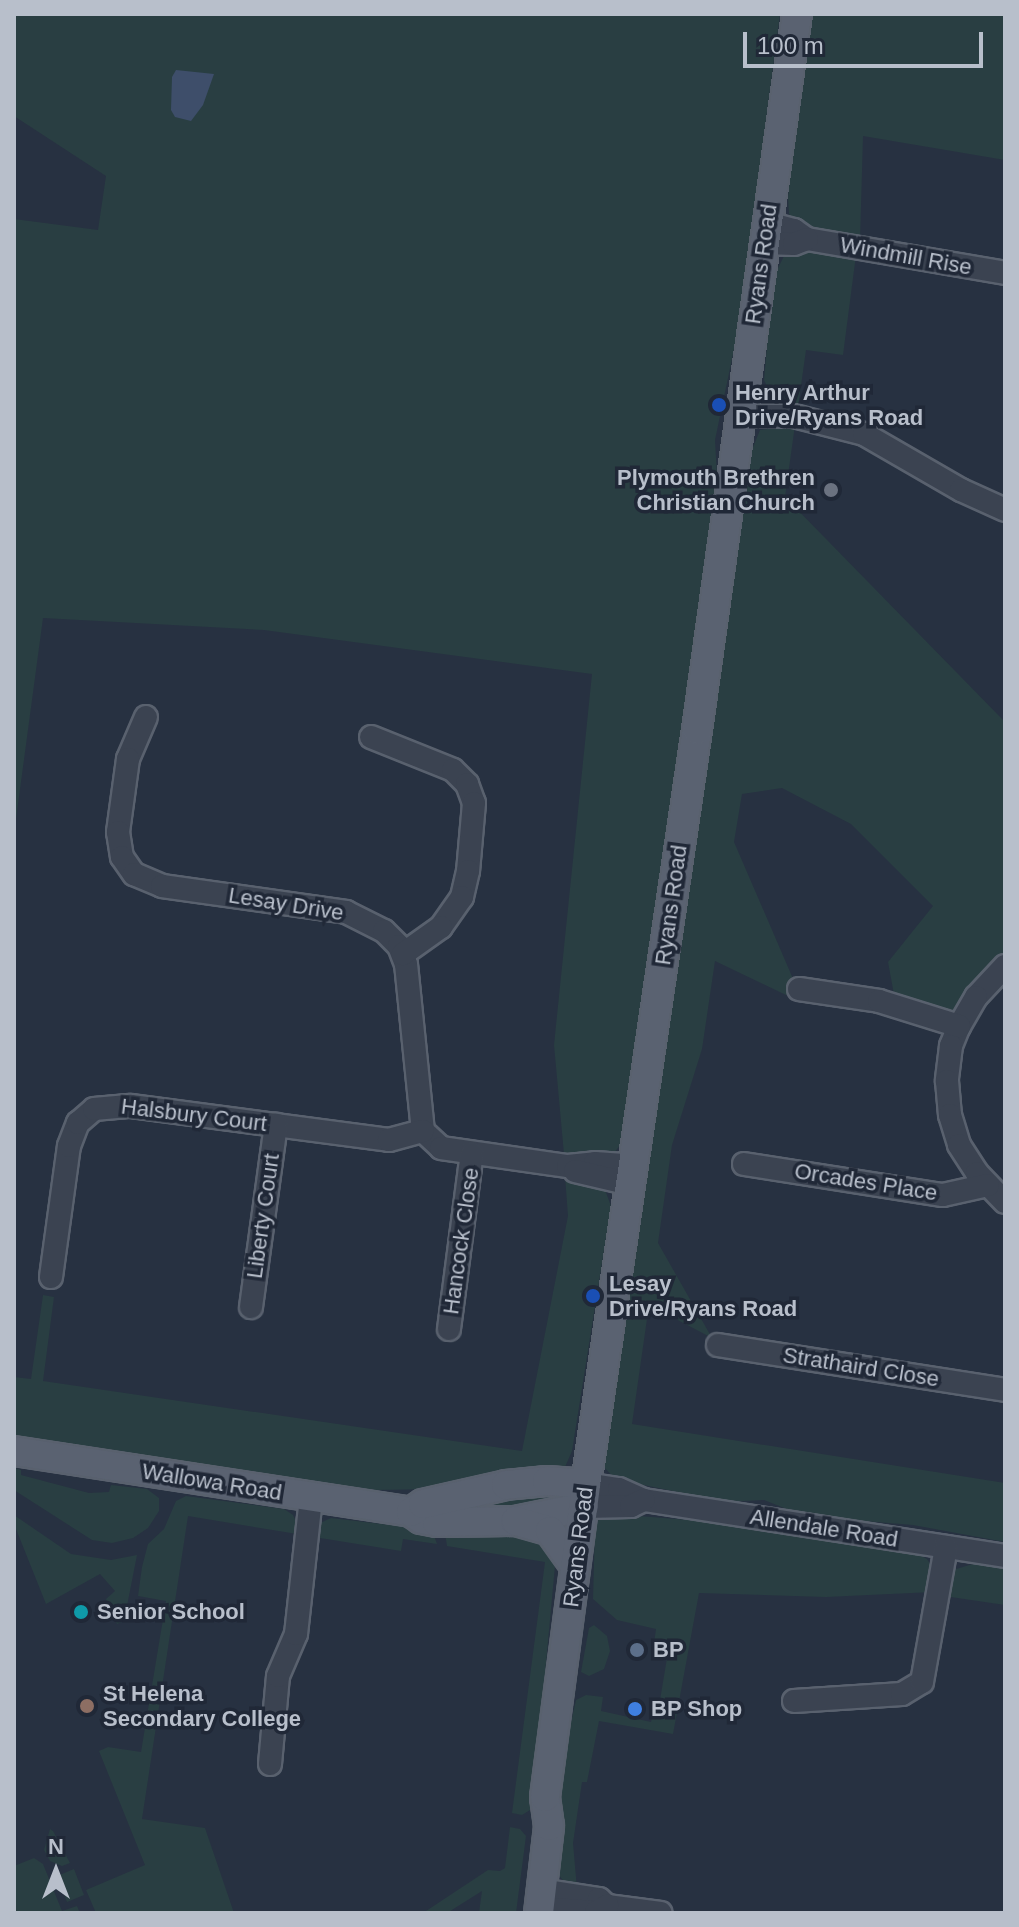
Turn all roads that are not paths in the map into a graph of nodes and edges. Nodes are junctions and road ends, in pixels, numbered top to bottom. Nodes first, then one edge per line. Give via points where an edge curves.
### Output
1 (797, 14) edge
2 (766, 233) junction
3 (1005, 273) edge
4 (741, 409) junction
5 (1005, 510) edge
6 (146, 717) dead end
7 (371, 737) dead end
8 (403, 954) junction
9 (1005, 966) edge
10 (799, 989) dead end
11 (959, 1026) junction
12 (276, 1125) junction
13 (423, 1131) junction
14 (472, 1153) junction
15 (744, 1164) dead end
16 (633, 1175) junction
17 (988, 1185) junction
18 (1005, 1202) edge
19 (51, 1277) dead end
20 (251, 1307) dead end
21 (449, 1329) dead end
22 (718, 1345) dead end
23 (1005, 1390) edge
24 (14, 1451) edge
25 (585, 1495) junction
26 (311, 1498) junction
27 (411, 1512) junction
28 (515, 1521) junction
29 (946, 1547) junction
30 (1005, 1556) edge
31 (575, 1566) junction
32 (794, 1701) dead end
33 (270, 1766) dead end
34 (530, 1903) edge
35 (661, 1913) edge

1 - 2 main road, Ryans Road
2 - 3 street, Windmill Rise via 794,230 807,239
2 - 4 main road, Ryans Road
4 - 5 street via 767,407 775,414 864,434
4 - 16 main road, Ryans Road
6 - 8 street, Lesay Drive via 128,759 118,832 122,857 134,874 162,886 346,912 384,931
7 - 8 street via 453,770 467,784 474,803 462,897 441,927
8 - 13 street
9 - 11 street via 976,997
10 - 11 street via 879,1001
11 - 17 street via 948,1063 950,1115 959,1145
12 - 13 street, Halsbury Court via 389,1140
12 - 19 street, Halsbury Court via 117,1104 94,1109 78,1123 69,1146
12 - 20 street, Liberty Court
13 - 14 street via 441,1148
14 - 16 street via 568,1166 595,1163
14 - 21 street, Hancock Close
15 - 17 street, Orcades Place via 943,1195
16 - 25 main road, Ryans Road
17 - 18 street
22 - 23 street, Strathaird Close
24 - 26 main road, Wallowa Road
25 - 27 main road, Wallowa Road via 547,1481 506,1485 423,1504
25 - 28 main road, Wallowa Road
25 - 29 street, Allendale Road via 619,1489 644,1500
25 - 31 main road, Ryans Road
26 - 27 main road, Wallowa Road
26 - 33 street via 296,1634 278,1676
27 - 28 main road, Wallowa Road via 437,1522
28 - 31 main road via 550,1531
29 - 30 street, Allendale Road
29 - 32 street via 922,1682 902,1694
31 - 34 main road, Ryans Road via 545,1797 532,1823
34 - 35 street

